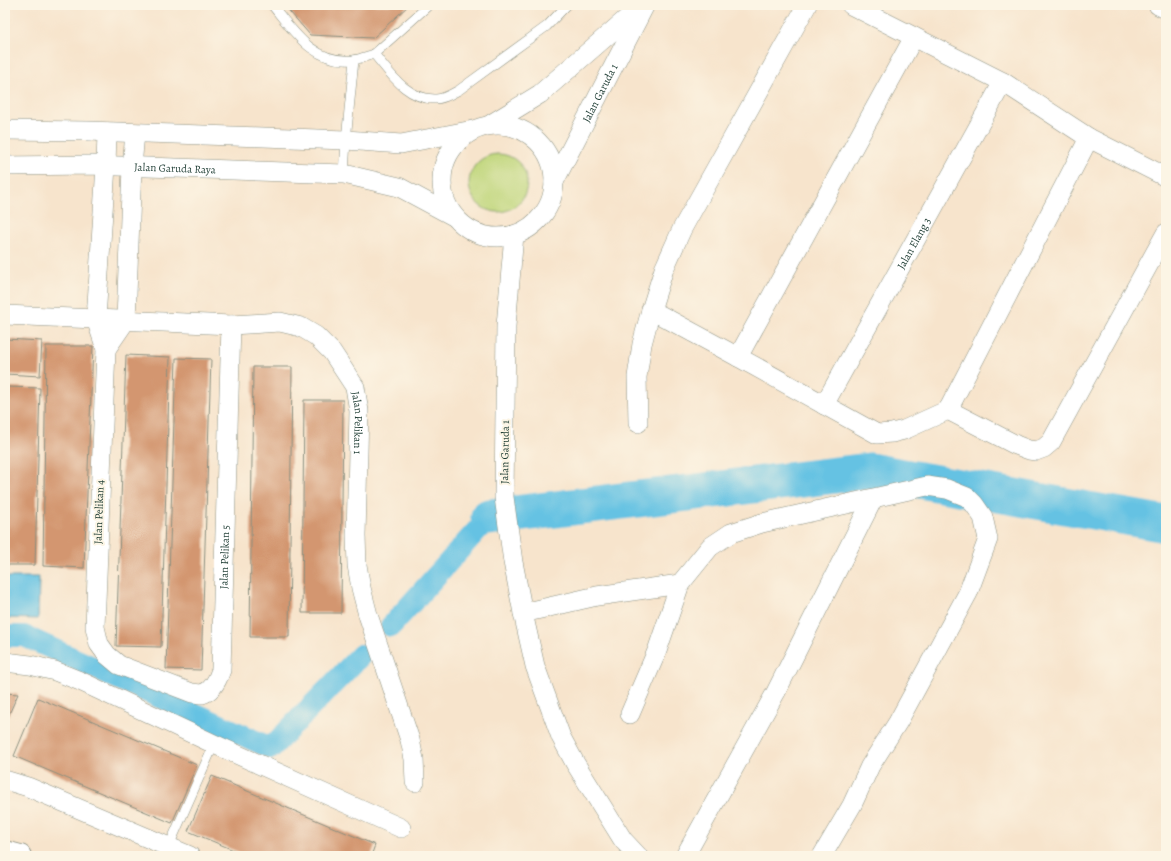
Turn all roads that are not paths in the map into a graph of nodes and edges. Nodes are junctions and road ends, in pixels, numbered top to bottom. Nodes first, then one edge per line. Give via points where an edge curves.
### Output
1 (272, 5) edge
2 (429, 5) edge
3 (567, 5) edge
4 (644, 5) edge
5 (807, 5) edge
6 (851, 5) edge
7 (1158, 5) edge
8 (1166, 9) edge
9 (914, 37) junction
10 (374, 54) junction
11 (354, 60) junction
12 (1003, 82) junction
13 (491, 124) junction
14 (5, 130) edge
15 (472, 130) junction
16 (107, 132) junction
17 (135, 133) junction
18 (1089, 138) junction
19 (346, 140) junction
20 (5, 166) edge
21 (106, 166) junction
22 (132, 167) junction
23 (344, 174) junction
24 (1166, 177) edge
25 (554, 182) junction
26 (453, 216) junction
27 (1166, 233) edge
28 (514, 235) junction
29 (651, 310) junction
30 (5, 315) edge
31 (96, 319) junction
32 (126, 320) junction
33 (231, 325) junction
34 (106, 349) junction
35 (738, 357) junction
36 (824, 404) junction
37 (948, 410) junction
38 (638, 423) dead end
39 (873, 499) junction
40 (680, 584) junction
41 (523, 613) junction
42 (5, 662) edge
43 (119, 665) joint
44 (630, 714) dead end
45 (214, 744) junction
46 (5, 780) edge
47 (415, 782) dead end
48 (401, 828) dead end
49 (169, 846) junction
50 (5, 852) edge
51 (20, 856) edge
52 (190, 856) edge
53 (638, 856) edge
54 (685, 856) edge
55 (822, 856) edge

1 - 11 lane via 312,50 333,60
2 - 10 lane
3 - 10 lane via 547,26 459,90 442,98 412,93
4 - 13 street via 540,94
4 - 25 street, Jalan Garuda 1
5 - 29 street via 682,229 664,269
6 - 9 street
7 - 8 street
9 - 12 street
9 - 35 street
10 - 11 lane
11 - 19 lane
12 - 18 street
12 - 36 street, Jalan Elang 3
13 - 15 street
13 - 25 street via 510,125 528,132 543,145 552,162
14 - 16 street
15 - 19 street via 401,144
15 - 26 street via 448,153 442,168 442,191
16 - 17 street
16 - 21 street
17 - 19 street
17 - 22 street
18 - 24 street
18 - 37 street
19 - 23 lane
20 - 21 street, Jalan Garuda Raya
21 - 22 street, Jalan Garuda Raya
21 - 31 street
22 - 23 street, Jalan Garuda Raya
22 - 32 street
23 - 26 street via 399,187
25 - 28 street via 551,200 542,216 530,228
26 - 28 street via 465,228 481,235 497,238
27 - 37 street via 1051,442 1044,448 1036,451 1016,444
28 - 41 street, Jalan Garuda 1 via 506,326 504,497
29 - 35 street
29 - 38 street via 637,377
30 - 31 street, Jalan Pelikan 1
31 - 32 street, Jalan Pelikan 1
31 - 34 street
32 - 33 street, Jalan Pelikan 1
32 - 34 street
33 - 43 street, Jalan Pelikan 5 via 222,670 217,681 202,694 192,693
33 - 47 street, Jalan Pelikan 1 via 280,322 302,328 316,336 332,352 355,387 359,411 357,565 368,614 410,740
34 - 43 street, Jalan Pelikan 4 via 95,627 99,644 106,655
35 - 36 street
36 - 37 street via 877,434 904,430
39 - 40 street via 762,523 731,533 710,547
39 - 54 street via 776,692
39 - 55 street via 927,486 947,489 967,497 974,504 983,517 988,539 964,600
40 - 41 street via 597,596
40 - 44 street via 657,651
41 - 53 street, Jalan Garuda 1 via 535,666 561,737 574,763 623,840
42 - 45 street via 30,665 80,681
45 - 48 street
45 - 49 lane
46 - 49 street via 28,787
49 - 52 street
50 - 51 main road

